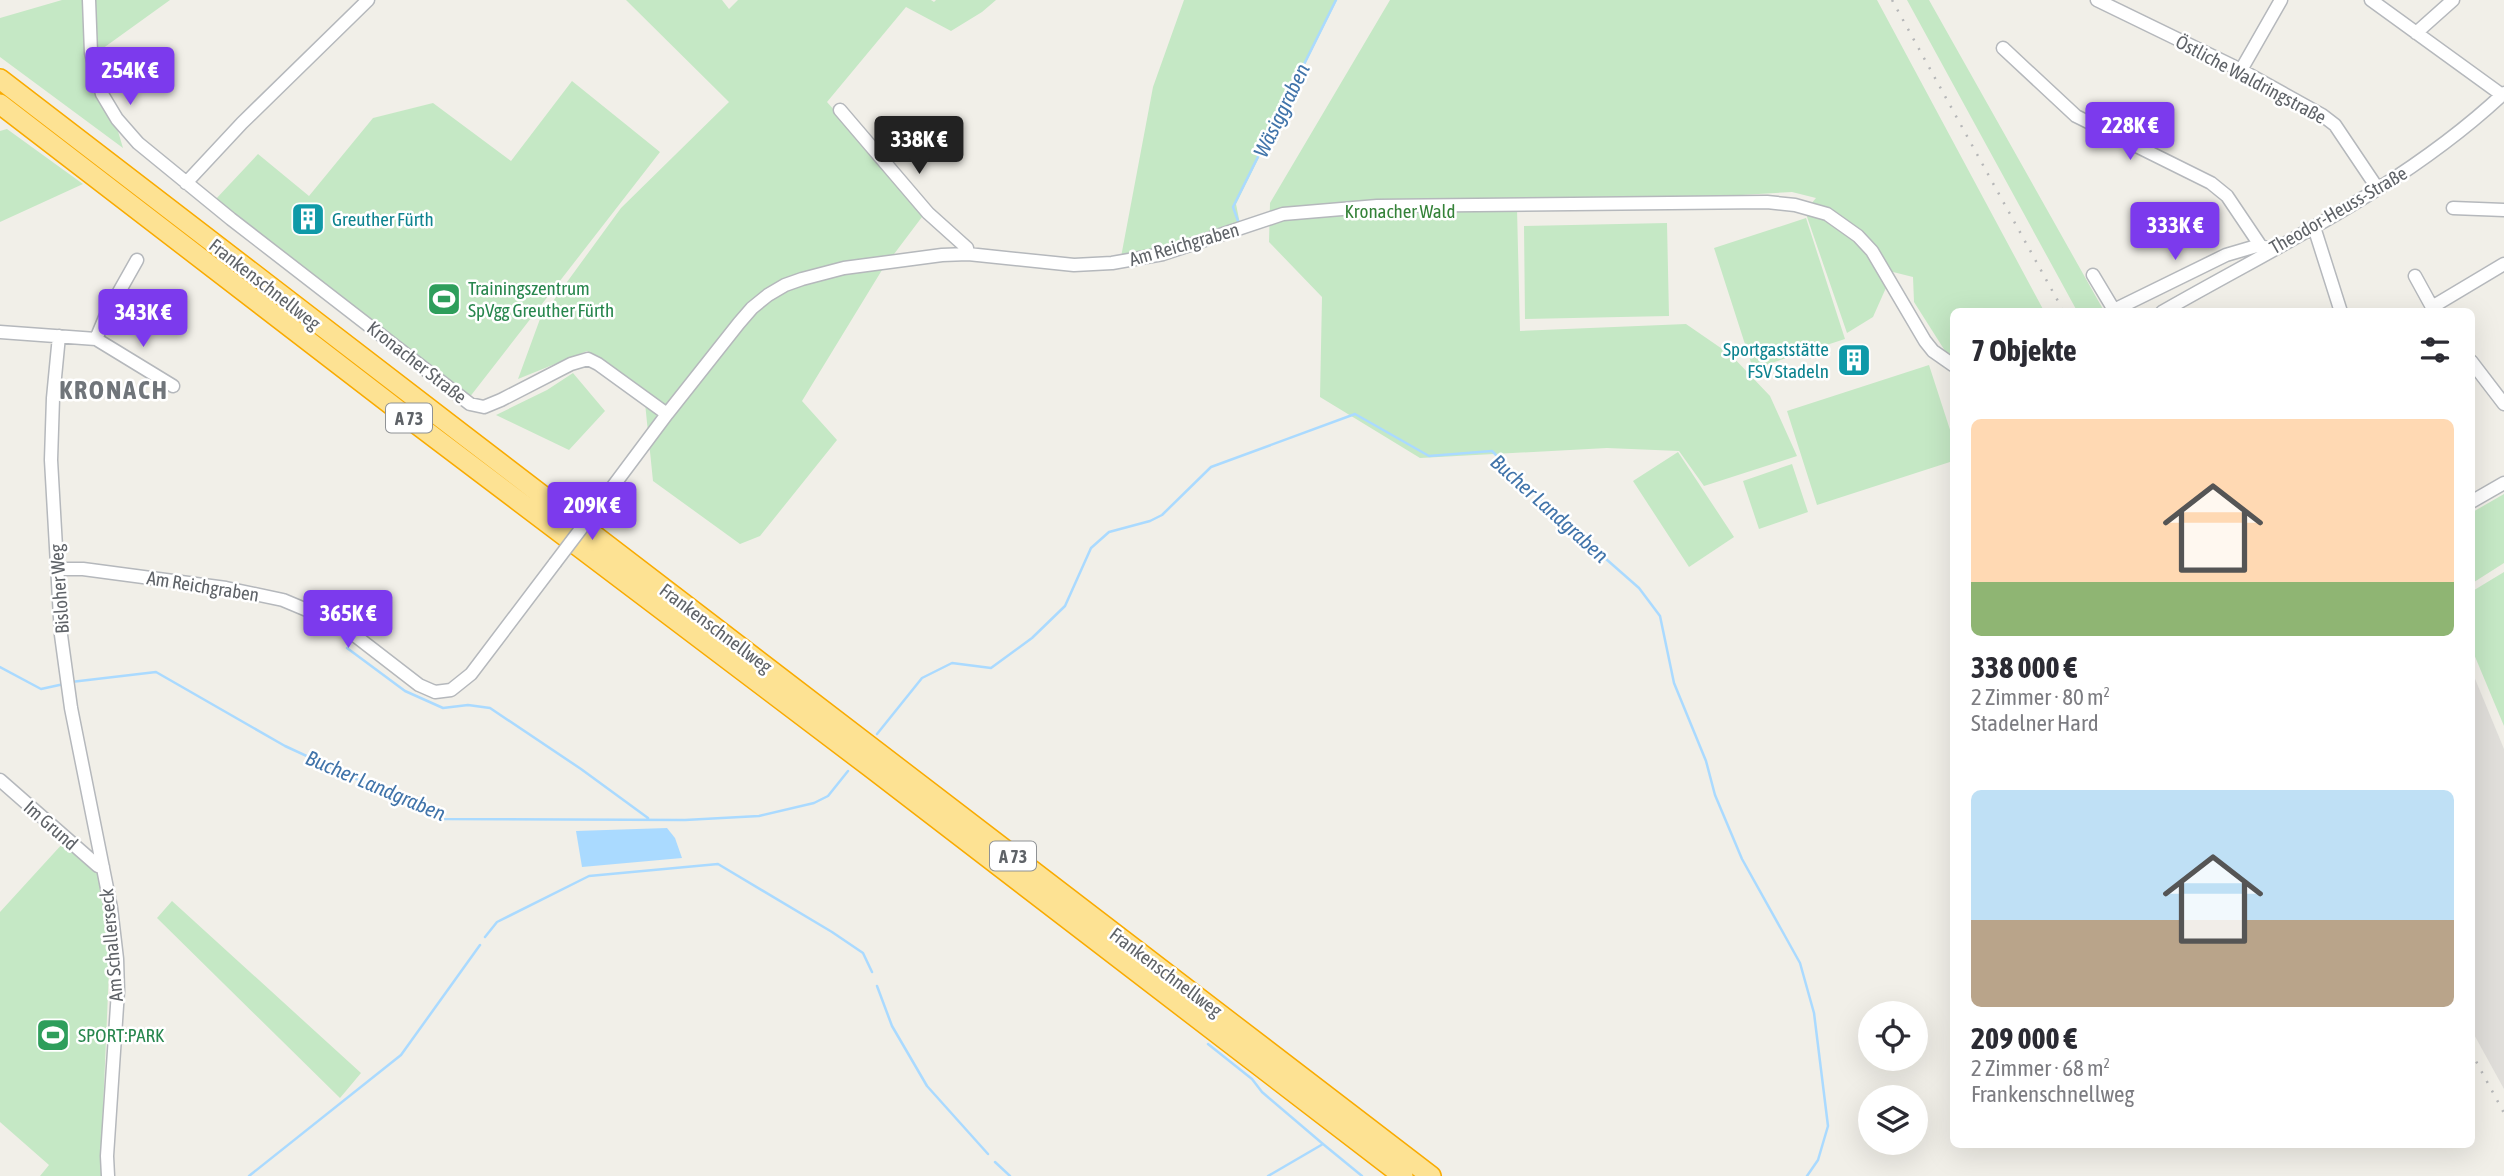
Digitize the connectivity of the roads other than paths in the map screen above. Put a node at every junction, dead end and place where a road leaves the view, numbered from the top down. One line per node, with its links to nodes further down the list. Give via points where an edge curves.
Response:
1 (89, 0): 15 (street, Kronacher Straße, via 91,53 102,94 138,144)
2 (368, 0): 15 (street)
3 (2097, 0): 7 (street, Östliche Waldringstraße)
4 (2281, 0): 10 (street)
5 (2371, 0): 8 (street)
6 (2453, 0): 8 (street)
7 (2119, 5): 10 (street, Östliche Waldringstraße)
8 (2416, 33): 12 (street)
9 (2003, 48): 20 (street, via 2076,116 2211,183 2227,196)
10 (2241, 70): 16 (street, Östliche Waldringstraße, via 2335,125)
11 (0, 79): 48 (highway, Frankenschnellweg / A 73)
12 (2503, 94): 16 (street, Theodor-Heuss-Straße, via 2460,132)
13 (0, 104): 47 (highway, Frankenschnellweg / A 73)
14 (840, 110): 21 (street)
15 (186, 183): 39 (street, Kronacher Straße, via 470,404 484,407 587,359)
16 (2378, 189): 19 (street, Theodor-Heuss-Straße)
17 (2452, 208): 18 (street)
18 (2504, 210)
19 (2314, 227): 20 (street, Theodor-Heuss-Straße); 29 (street)
20 (2265, 247): 27 (street, Theodor-Heuss-Straße, via 2226,255); 28 (street, Theodor-Heuss-Straße)
21 (968, 254): 35 (street, Am Reichgraben, via 1074,265 1112,263 1163,254 1283,214 1377,206 1795,205 1827,214 1858,236 1872,251 1924,341); 39 (street, Am Reichgraben, via 844,268 785,285 752,307)
22 (136, 260): 34 (street)
23 (2504, 264): 31 (street)
24 (2093, 275): 26 (street, Theodor-Heuss-Straße)
25 (2415, 276): 30 (street)
26 (2113, 308)
27 (2118, 308)
28 (2168, 308)
29 (2340, 308)
30 (2433, 308)
31 (2436, 308)
32 (0, 332): 33 (street)
33 (59, 336): 34 (street); 42 (street, Bisloher Weg, via 51,460)
34 (96, 339): 37 (street)
35 (1950, 363)
36 (2475, 366): 38 (street)
37 (173, 386)
38 (2504, 404)
39 (667, 414): 42 (street, Am Reichgraben, bridge, via 471,674 451,690 435,692 419,685 354,634 284,600 226,588)
40 (2504, 483): 41 (street)
41 (2475, 500)
42 (57, 569): 44 (street, Bisloher Weg, via 67,683)
43 (0, 780): 45 (street, Im Grund)
44 (98, 840): 45 (street, Am Schallerseck)
45 (103, 867): 46 (street, Am Schallerseck, via 118,991)
46 (108, 1176)
47 (1403, 1176)
48 (1431, 1176)

